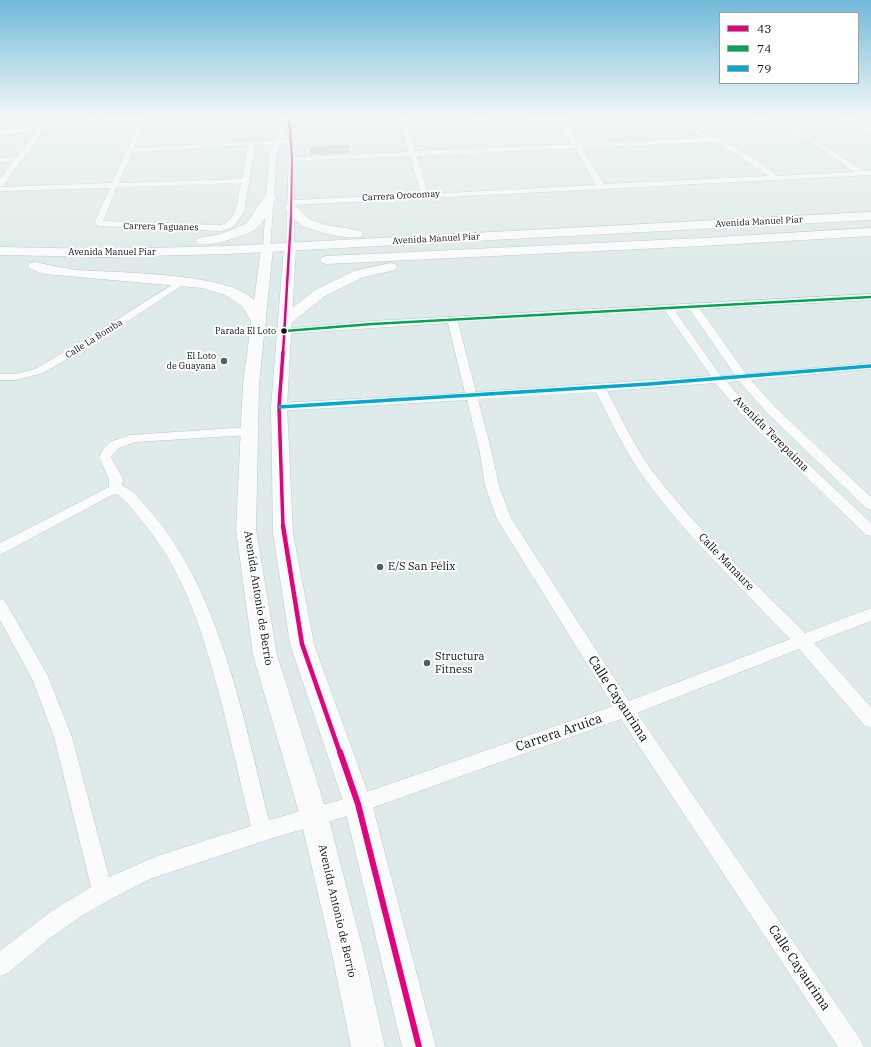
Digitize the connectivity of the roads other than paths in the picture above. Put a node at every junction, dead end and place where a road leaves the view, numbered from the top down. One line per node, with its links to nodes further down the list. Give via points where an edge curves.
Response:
1 (15, 164): 14 (street)
2 (123, 164): 15 (street)
3 (249, 164): 13 (street)
4 (272, 164): 19 (street, Avenida Antonio de Berrío)
5 (292, 164): 20 (street)
6 (415, 164): 18 (street)
7 (588, 164): 16 (street)
8 (756, 164): 12 (street)
9 (846, 164): 11 (street)
10 (871, 173): 11 (street, Carrera Orocomay)
11 (861, 174): 12 (street, Carrera Orocomay)
12 (775, 178): 16 (street, Carrera Orocomay)
13 (246, 180): 15 (street); 15 (street, Carrera Taguanes, via 240,212 230,225 222,228 100,224)
14 (0, 184)
15 (114, 186): 17 (street)
16 (601, 186): 18 (street, Carrera Orocomay)
17 (0, 189)
18 (425, 195): 20 (street, Carrera Orocomay)
19 (270, 197): 25 (highway, via 252,226 224,237); 28 (street, Avenida Antonio de Berrío)
20 (291, 206): 23 (highway, via 305,222 332,231 372,237); 27 (street)
21 (871, 216): 23 (highway, Avenida Manuel Piar)
22 (871, 232): 26 (highway, Avenida Manuel Piar)
23 (455, 238): 27 (highway, Avenida Manuel Piar)
24 (0, 251): 25 (highway, Avenida Manuel Piar)
25 (105, 253): 28 (highway, Avenida Manuel Piar)
26 (440, 255): 27 (highway, Avenida Manuel Piar); 36 (highway, via 359,274 320,293)
27 (299, 257): 28 (highway, Avenida Manuel Piar); 36 (street)
28 (261, 258): 35 (street, Avenida Antonio de Berrío)
29 (160, 266): 30 (highway, Avenida Manuel Piar, via 28,266 77,274)
30 (181, 282): 35 (highway, via 203,284 230,292 248,303); 38 (street, Calle La Bomba, via 46,368 25,376)
31 (871, 296): 32 (street)
32 (693, 307): 33 (street); 39 (street, Avenida Terepaima)
33 (668, 308): 34 (street); 40 (street, Avenida Terepaima)
34 (452, 320): 36 (street); 42 (street, Calle Cayaurima)
35 (259, 321): 44 (street, Avenida Antonio de Berrío, via 251,384)
36 (285, 326): 43 (street)
37 (871, 366): 39 (street)
38 (0, 377)
39 (743, 378): 40 (street); 46 (street, Avenida Terepaima, via 771,410)
40 (718, 379): 41 (street); 47 (street, Avenida Terepaima, via 747,413)
41 (600, 388): 42 (street); 51 (street, Calle Manaure, via 631,448 679,513)
42 (471, 397): 43 (street); 52 (street, Calle Cayaurima, via 492,486 504,519)
43 (279, 407): 54 (street, via 283,533 302,644)
44 (250, 431): 45 (street, via 124,440 109,449 105,457 116,479); 55 (street, Avenida Antonio de Berrío, via 246,530 266,655)
45 (115, 489): 48 (street); 56 (street, via 123,490 156,525 173,551 200,604 219,660)
46 (871, 505)
47 (871, 531)
48 (0, 550)
49 (0, 605): 57 (street, via 41,679 63,737)
50 (871, 614): 51 (street, Carrera Aruica)
51 (802, 641): 52 (street, Carrera Aruica); 53 (street, Calle Manaure)
52 (625, 710): 54 (street, Carrera Aruica); 61 (street, Calle Cayaurima)
53 (871, 720)
54 (358, 804): 55 (street, Carrera Aruica); 60 (street)
55 (314, 816): 56 (street, Carrera Aruica); 59 (street, Avenida Antonio de Berrío)
56 (262, 832): 57 (street, Carrera Aruica, via 156,866)
57 (103, 892): 58 (street, Carrera Aruica, via 50,924)
58 (0, 964)
59 (368, 1047)
60 (419, 1047)
61 (852, 1047)

